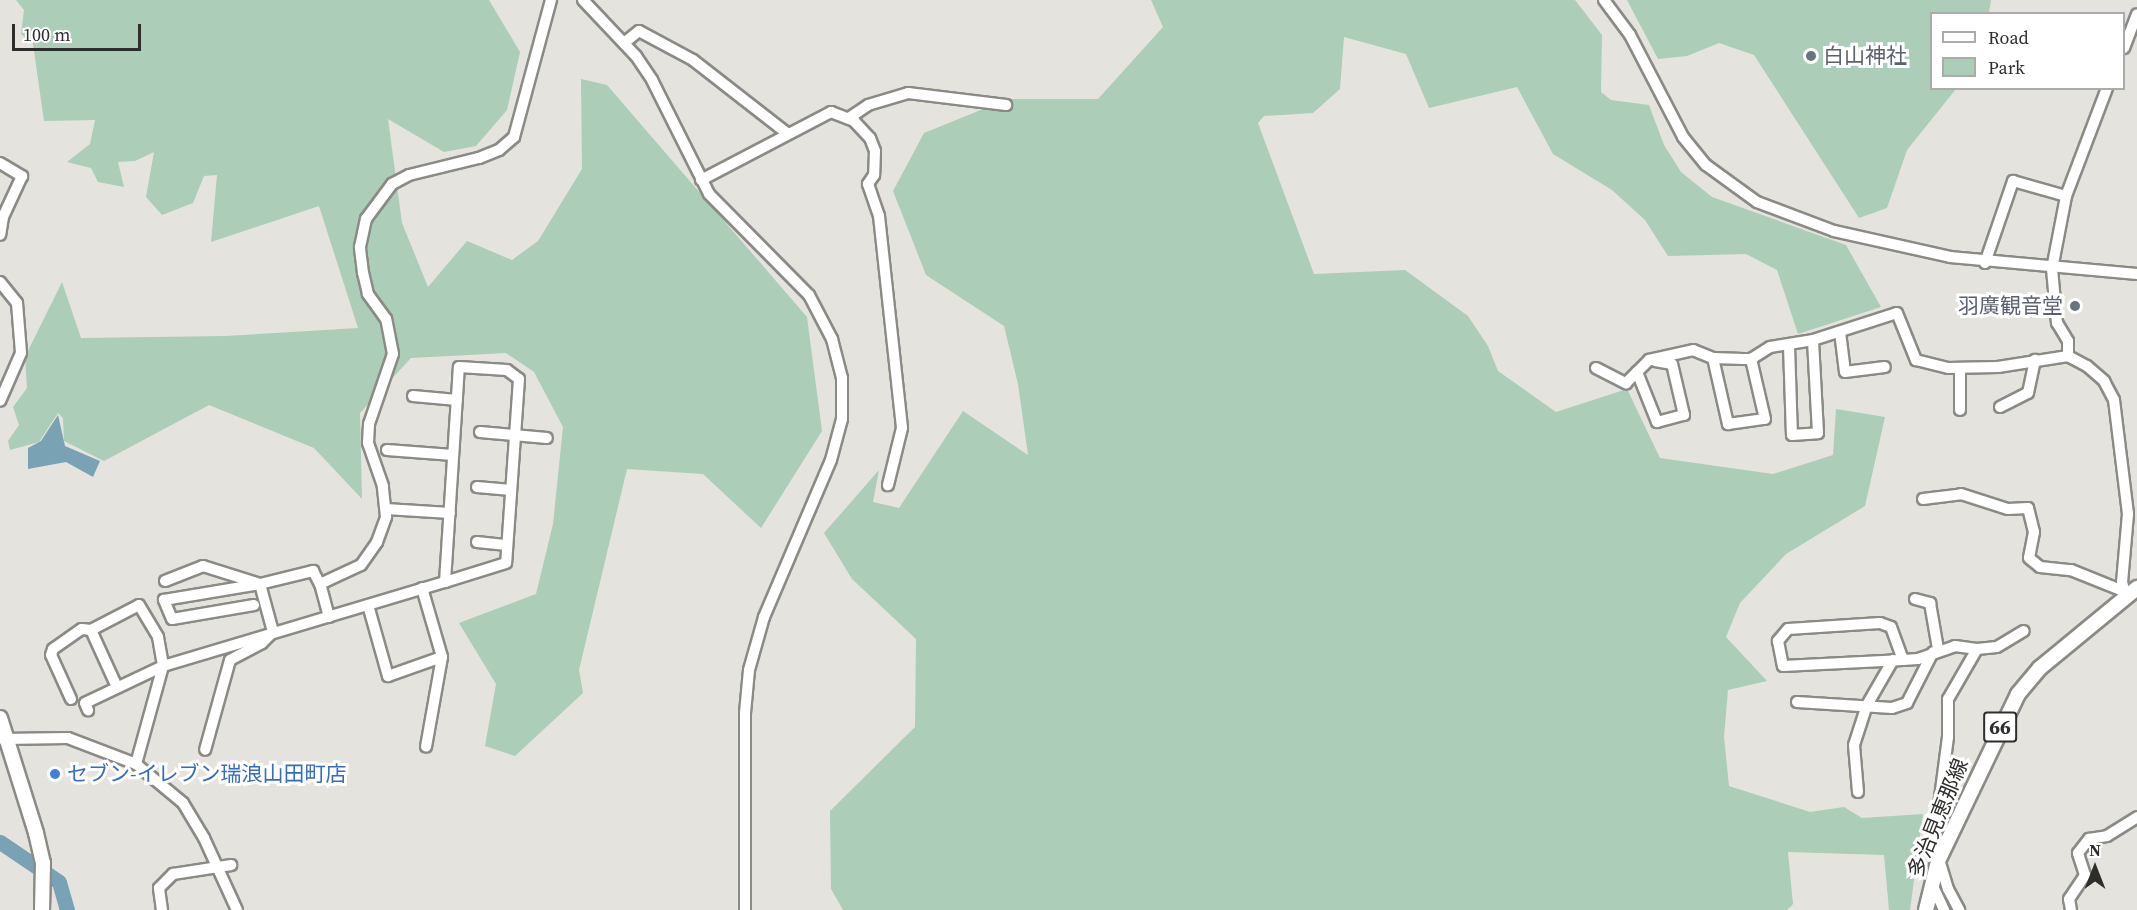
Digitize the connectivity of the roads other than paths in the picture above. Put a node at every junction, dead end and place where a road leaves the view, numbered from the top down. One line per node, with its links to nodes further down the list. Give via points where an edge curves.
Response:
1 (551, 0): 45 (street, via 514,137 499,150 479,158 408,175 392,184 366,219 360,247 363,273 368,294 386,318 393,354 369,424 368,443 383,486)
2 (583, 0): 5 (street)
3 (1605, 0): 15 (street, via 1630,34 1683,137 1727,183 1757,202 1813,224 1915,251)
4 (2137, 14): 6 (street)
5 (624, 43): 10 (street, via 639,30 693,60); 12 (street, via 661,96)
6 (2125, 45)
7 (2107, 90): 13 (street)
8 (1006, 105): 9 (street, via 908,93 868,105)
9 (849, 118): 10 (street, via 831,112); 41 (street, via 874,145 874,175 868,184 879,216 898,370 902,428)
10 (788, 134): 12 (street)
11 (0, 163): 14 (street, via 22,176 3,217)
12 (701, 180): 86 (street, via 737,225 809,296 832,339 843,384 842,419 831,460 764,617 749,670 745,713)
13 (2067, 196): 15 (street, via 2013,181); 16 (street)
14 (0, 235)
15 (1985, 263): 16 (street)
16 (2052, 269): 17 (street); 22 (street, via 2057,323 2068,340)
17 (2137, 274)
18 (0, 282): 33 (street, via 17,303 21,353)
19 (1840, 332): 20 (street); 27 (street, via 1845,372); 29 (street, via 1896,313 1916,360)
20 (1813, 340): 21 (street); 21 (street, via 1818,433 1792,435)
21 (1789, 346): 24 (street, via 1770,347)
22 (2068, 356): 26 (street); 54 (street, via 2104,381 2114,400 2128,514)
23 (1713, 358): 24 (street); 24 (street, via 1728,424 1765,419); 25 (street, via 1693,350)
24 (1751, 359)
25 (1649, 360): 30 (street); 30 (street, via 1672,364 1684,415 1657,422)
26 (2035, 360): 29 (street); 34 (street, via 2028,393)
27 (1885, 367)
28 (1596, 368): 30 (street, via 1626,383)
29 (1960, 368): 35 (street)
30 (1637, 372)
31 (413, 396): 32 (street)
32 (457, 400): 37 (street, via 459,367 507,370 519,379); 40 (street)
33 (0, 401)
34 (2000, 407)
35 (1960, 410)
36 (480, 432): 37 (street)
37 (515, 435): 38 (street); 43 (street)
38 (547, 438)
39 (387, 450): 40 (street)
40 (453, 455): 46 (street)
41 (888, 485)
42 (477, 488): 43 (street)
43 (511, 490): 48 (street)
44 (1923, 499): 54 (street, via 1961,494 2008,509 2028,508 2034,532 2028,549 2034,563 2071,570)
45 (386, 509): 46 (street); 52 (street, via 377,542 361,566)
46 (450, 513): 50 (street)
47 (477, 542): 48 (street)
48 (507, 545): 50 (street, via 506,563)
49 (165, 581): 51 (street, via 203,566)
50 (445, 582): 53 (street)
51 (260, 584): 52 (street, via 313,571); 56 (street, via 164,600 172,619); 61 (street)
52 (320, 584): 58 (street)
53 (422, 588): 57 (street); 64 (street)
54 (2132, 593): 79 (main road, 多治見恵那線 / 66, via 2040,668 2018,694)
55 (1915, 599): 63 (street, via 1930,603)
56 (254, 605)
57 (368, 605): 58 (street); 64 (street, via 388,676)
58 (329, 617): 61 (street)
59 (91, 630): 66 (street, via 140,605 158,638); 67 (street); 68 (street, via 82,629 53,649 51,655)
60 (2024, 631): 62 (street, via 1997,647)
61 (273, 632): 66 (street); 75 (street, via 262,643 230,660)
62 (1977, 649): 63 (street, via 1954,646); 79 (street, via 1948,699 1948,737 1934,843)
63 (1936, 651): 65 (street); 70 (street, via 1907,703 1892,708)
64 (442, 657): 74 (street)
65 (1898, 660): 65 (street, via 1891,627 1880,623 1788,629 1778,641 1783,666); 70 (street)
66 (163, 666): 67 (street); 76 (street)
67 (117, 687): 71 (street, via 85,703)
68 (71, 699)
69 (1797, 702): 70 (street)
70 (1867, 705): 77 (street, via 1854,745)
71 (88, 710)
72 (0, 718): 73 (main road)
73 (3, 738): 76 (street, via 68,738); 83 (main road, via 43,870)
74 (426, 747)
75 (205, 750)
76 (136, 765): 81 (street, via 183,803)
77 (1858, 792)
78 (2137, 817): 90 (street, via 2107,836 2089,839 2078,853 2085,874 2069,898)
79 (1938, 861): 82 (main road, 多治見恵那線 / 66); 89 (street)
80 (231, 865): 81 (street)
81 (218, 867): 84 (street, via 172,874 159,888); 85 (street)
82 (1932, 884): 87 (main road, 多治見恵那線 / 66); 88 (street)
83 (42, 910)
84 (162, 910)
85 (237, 910)
86 (745, 910)
87 (1926, 910)
88 (1944, 910)
89 (1959, 910)
90 (2071, 910)

